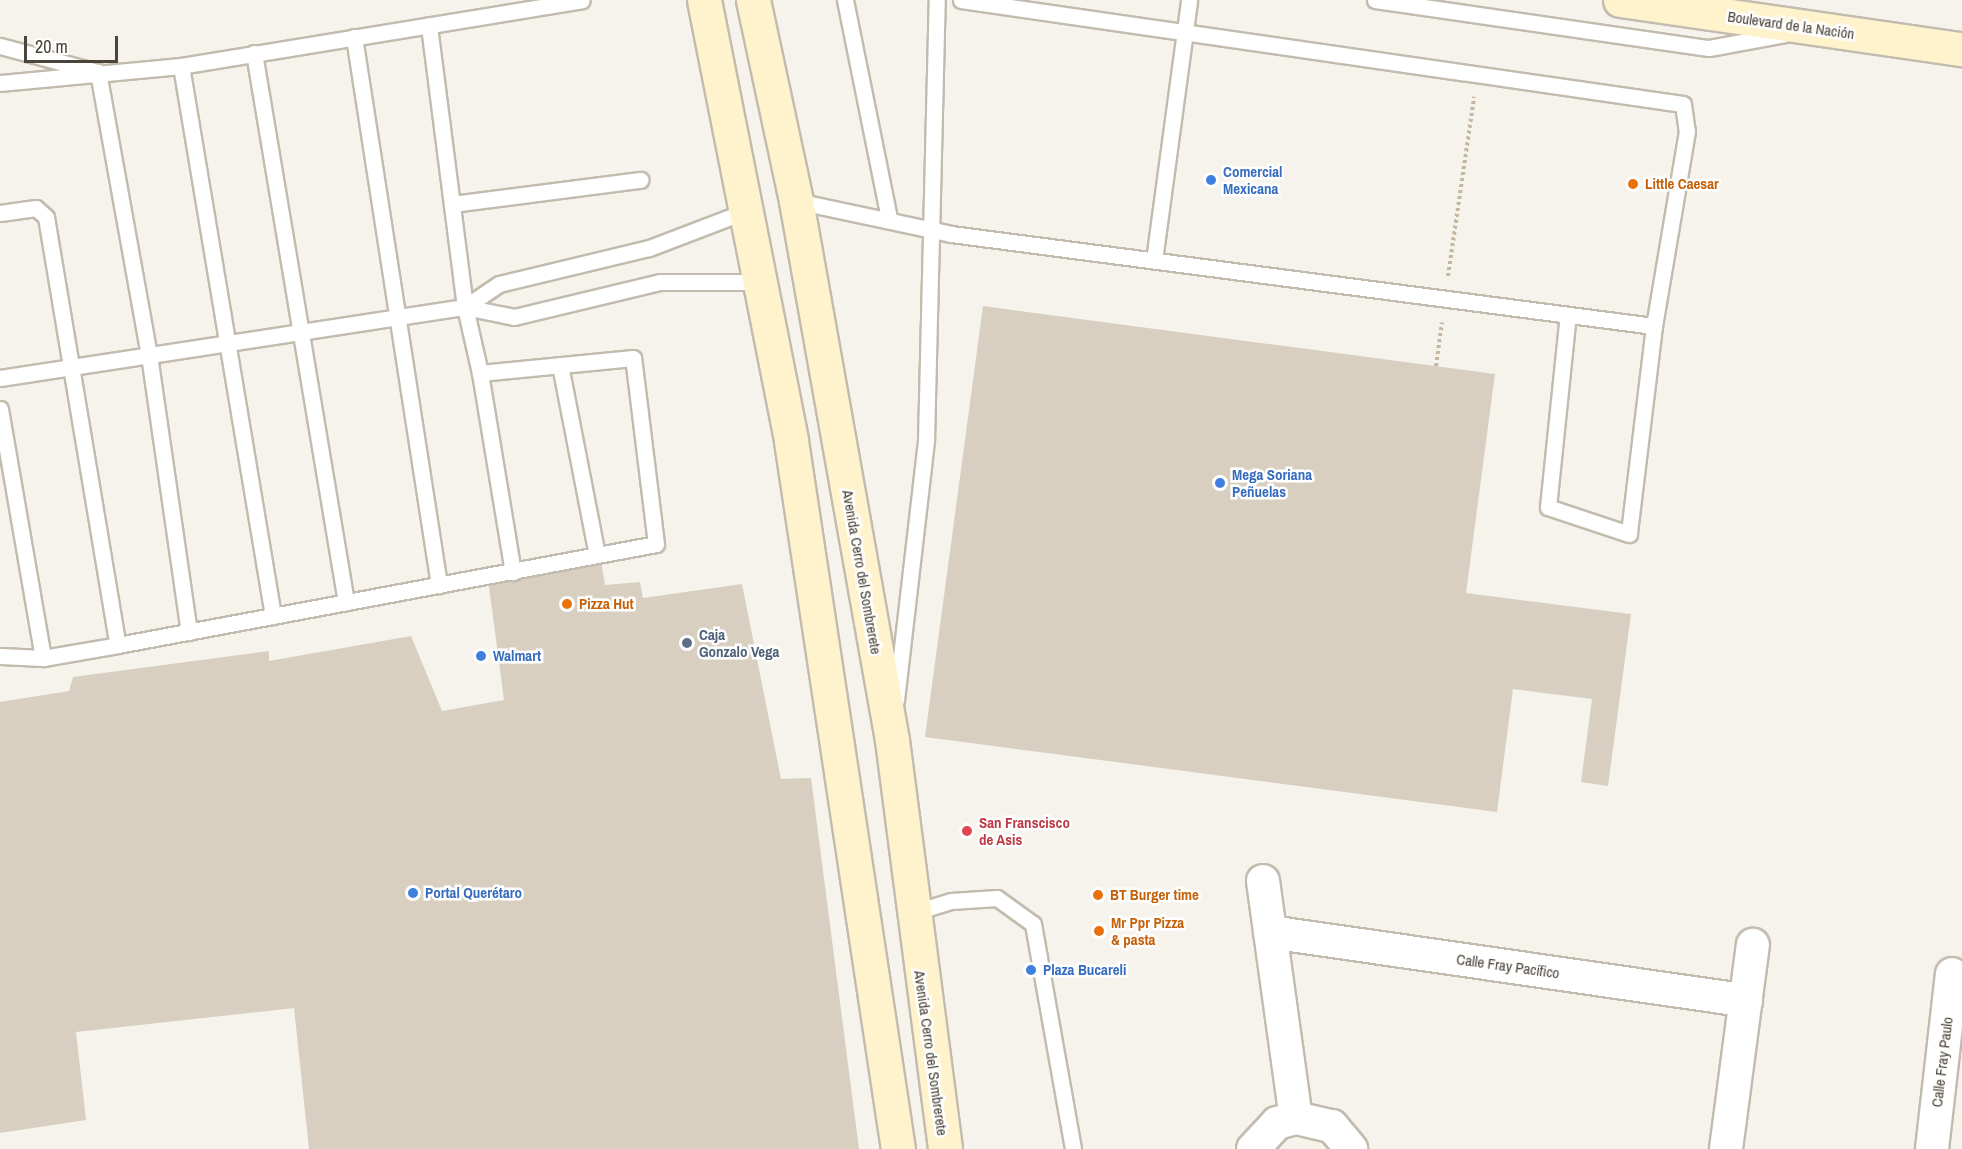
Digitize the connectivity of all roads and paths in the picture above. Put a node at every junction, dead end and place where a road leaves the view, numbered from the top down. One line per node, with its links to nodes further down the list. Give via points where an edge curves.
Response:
1 (582, 0): 10 (lane)
2 (704, 0): 24 (main road)
3 (753, 0): 22 (main road, Avenida Cerro del Sombrerete)
4 (845, 0): 26 (lane)
5 (937, 0): 27 (lane)
6 (961, 0): 12 (lane)
7 (1189, 0): 12 (lane)
8 (1375, 0): 11 (lane, via 1709,48)
9 (1620, 0): 11 (main road, Boulevard de la Nación)
10 (429, 25): 13 (lane); 23 (lane)
11 (1816, 29): 15 (main road, Boulevard de la Nación)
12 (1184, 32): 19 (lane); 28 (lane)
13 (354, 37): 16 (lane); 33 (lane)
14 (0, 46): 18 (lane)
15 (1962, 49)
16 (254, 53): 17 (lane); 35 (lane)
17 (181, 66): 18 (lane); 36 (lane)
18 (98, 72): 20 (lane); 37 (lane)
19 (1478, 74): 30 (path); 34 (lane, via 1683,104 1687,131)
20 (0, 83)
21 (639, 180): 23 (lane)
22 (796, 201): 26 (lane); 53 (main road, Avenida Cerro del Sombrerete)
23 (452, 204): 31 (lane)
24 (746, 211): 29 (main road); 31 (lane, via 649,248 499,284)
25 (0, 213): 40 (lane, via 36,208 46,217)
26 (889, 219): 27 (lane)
27 (931, 230): 28 (lane); 53 (lane, via 926,440)
28 (1154, 260): 30 (lane)
29 (759, 282): 31 (lane, via 660,282 514,317); 63 (main road, via 791,441)
30 (1445, 298): 32 (lane); 39 (path)
31 (465, 307): 33 (lane); 41 (lane)
32 (1568, 315): 34 (lane); 34 (lane, via 1548,507 1629,534)
33 (397, 318): 35 (lane); 46 (lane)
34 (1654, 326)
35 (302, 332): 36 (lane); 47 (lane)
36 (227, 344): 37 (lane); 48 (lane)
37 (149, 356): 40 (lane); 49 (lane)
38 (560, 365): 41 (lane); 44 (lane); 44 (lane, via 633,358 656,544)
39 (1436, 366)
40 (72, 367): 42 (lane); 50 (lane)
41 (480, 373): 45 (lane)
42 (0, 378)
43 (0, 409): 52 (lane)
44 (596, 551): 45 (lane)
45 (513, 572): 46 (lane)
46 (439, 585): 47 (lane)
47 (346, 602): 48 (lane)
48 (273, 616): 49 (lane)
49 (189, 632): 50 (lane)
50 (118, 645): 52 (lane)
51 (0, 656): 52 (lane)
52 (43, 658)
53 (892, 740): 55 (main road, Avenida Cerro del Sombrerete)
54 (1263, 880): 56 (street)
55 (912, 913): 64 (main road, Avenida Cerro del Sombrerete); 65 (lane, via 951,901 997,898 1033,924)
56 (1270, 932): 59 (street, Calle Fray Pacífico); 61 (street)
57 (1753, 945): 59 (street)
58 (1952, 974): 60 (street, Calle Fray Paulo)
59 (1746, 1001): 67 (street)
60 (1954, 1028): 68 (street, Calle Fray Paulo)
61 (1296, 1118): 62 (street, via 1332,1126); 66 (street, via 1277,1124)
62 (1354, 1146)
63 (898, 1149)
64 (945, 1149)
65 (1073, 1149)
66 (1253, 1149)
67 (1726, 1149)
68 (1932, 1149)

